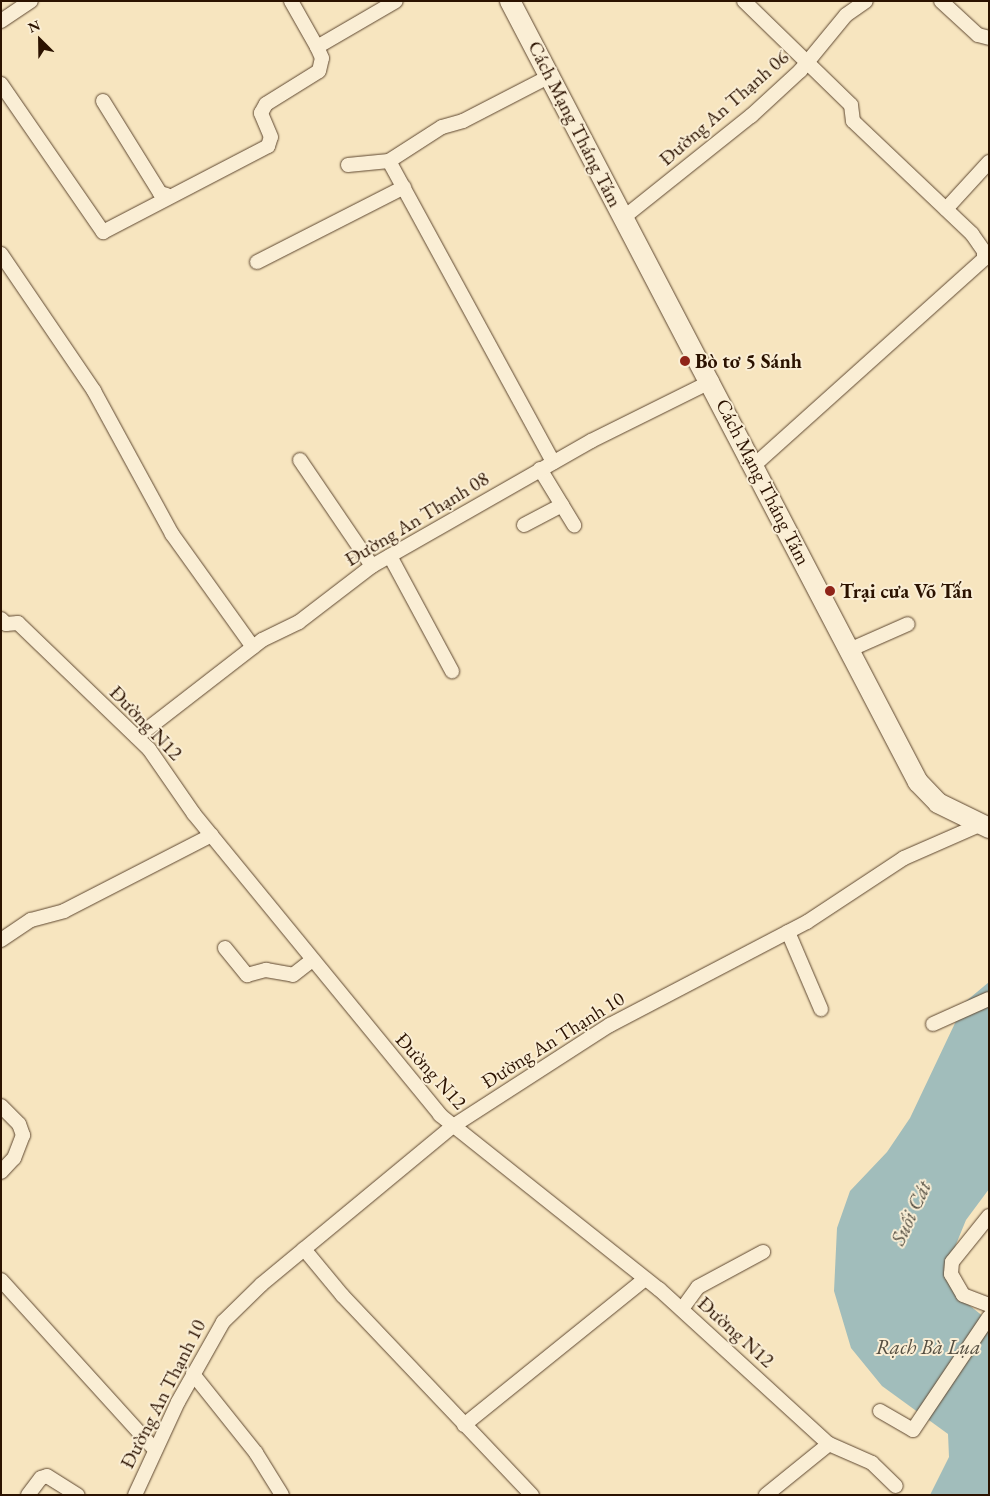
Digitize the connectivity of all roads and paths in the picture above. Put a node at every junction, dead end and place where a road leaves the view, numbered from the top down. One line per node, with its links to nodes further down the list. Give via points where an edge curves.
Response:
1 (31, 1): 8 (street)
2 (291, 1): 10 (street)
3 (396, 1): 10 (street)
4 (510, 1): 12 (main road, Cách Mạng Tháng Tám)
5 (744, 1): 11 (street)
6 (866, 1): 11 (street, Đường An Thạnh 06, via 846,15)
7 (941, 1): 9 (street, via 978,35)
8 (1, 21)
9 (989, 38)
10 (317, 47): 19 (street, via 322,58 319,71 266,104 261,113 271,137 268,146)
11 (808, 62): 20 (street, via 851,105 853,120); 21 (street, Đường An Thạnh 06, via 752,116)
12 (552, 75): 15 (street, via 463,121 442,127); 21 (main road, Cách Mạng Tháng Tám)
13 (1, 84): 19 (street, via 102,232)
14 (103, 101): 19 (street, via 160,193)
15 (389, 161): 17 (street, via 364,166); 18 (street)
16 (989, 162): 20 (street)
17 (348, 165)
18 (404, 187): 23 (street); 26 (street)
19 (167, 195)
20 (946, 209): 27 (street, via 972,234 984,251 984,259)
21 (623, 218): 24 (main road, Cách Mạng Tháng Tám)
22 (1, 254): 36 (street, via 94,390 172,534)
23 (257, 262)
24 (712, 381): 26 (street, Đường An Thạnh 08); 27 (main road, Cách Mạng Tháng Tám)
25 (300, 460): 33 (street)
26 (553, 462): 28 (street, Đường An Thạnh 08)
27 (753, 466): 37 (main road, Cách Mạng Tháng Tám)
28 (540, 469): 29 (street); 32 (street, Đường An Thạnh 08)
29 (562, 505): 30 (street); 31 (street)
30 (574, 524)
31 (524, 525)
32 (390, 556): 33 (street, Đường An Thạnh 08); 38 (street)
33 (372, 566): 36 (street, Đường An Thạnh 08, via 299,622)
34 (1, 619): 39 (street, Đường N12, via 6,624 18,623)
35 (908, 624): 37 (street)
36 (252, 647): 39 (street, Đường An Thạnh 08)
37 (849, 650): 40 (main road, Cách Mạng Tháng Tám, via 918,782 938,803)
38 (452, 671)
39 (137, 737): 41 (street, Đường N12)
40 (984, 826): 42 (street, Đường An Thạnh 10, via 904,858)
41 (212, 835): 43 (street, via 64,911 31,920); 45 (street, Đường N12)
42 (788, 932): 47 (street); 50 (street, Đường An Thạnh 10, via 610,1026)
43 (1, 940)
44 (225, 948): 45 (street, via 248,975 266,970 293,975)
45 (312, 960): 50 (street, Đường N12, via 343,1001)
46 (989, 999): 48 (street)
47 (821, 1009)
48 (933, 1024)
49 (1, 1106): 51 (street, via 19,1124 23,1135 14,1158)
50 (453, 1126): 53 (street, Đường An Thạnh 10); 56 (street, Đường N12, via 548,1204 604,1242)
51 (1, 1172)
52 (989, 1216): 58 (street, via 952,1262 951,1274 963,1295)
53 (304, 1249): 60 (street, Đường An Thạnh 10, via 223,1322); 62 (street)
54 (763, 1252): 57 (street)
55 (1, 1280): 64 (street)
56 (644, 1280): 57 (street, Đường N12); 62 (street)
57 (687, 1301): 63 (street, Đường N12)
58 (989, 1305)
59 (989, 1317): 61 (street, via 913,1430)
60 (193, 1374): 64 (street, Đường An Thạnh 10); 69 (street, via 256,1454)
61 (880, 1411)
62 (464, 1425): 70 (street)
63 (829, 1444): 65 (street, Đường N12, via 872,1463); 71 (street)
64 (155, 1450): 68 (street, Đường An Thạnh 10)
65 (896, 1486)
66 (28, 1495): 67 (street, via 41,1478 48,1476)
67 (77, 1495)
68 (135, 1495)
69 (282, 1495)
70 (532, 1495)
71 (766, 1495)

